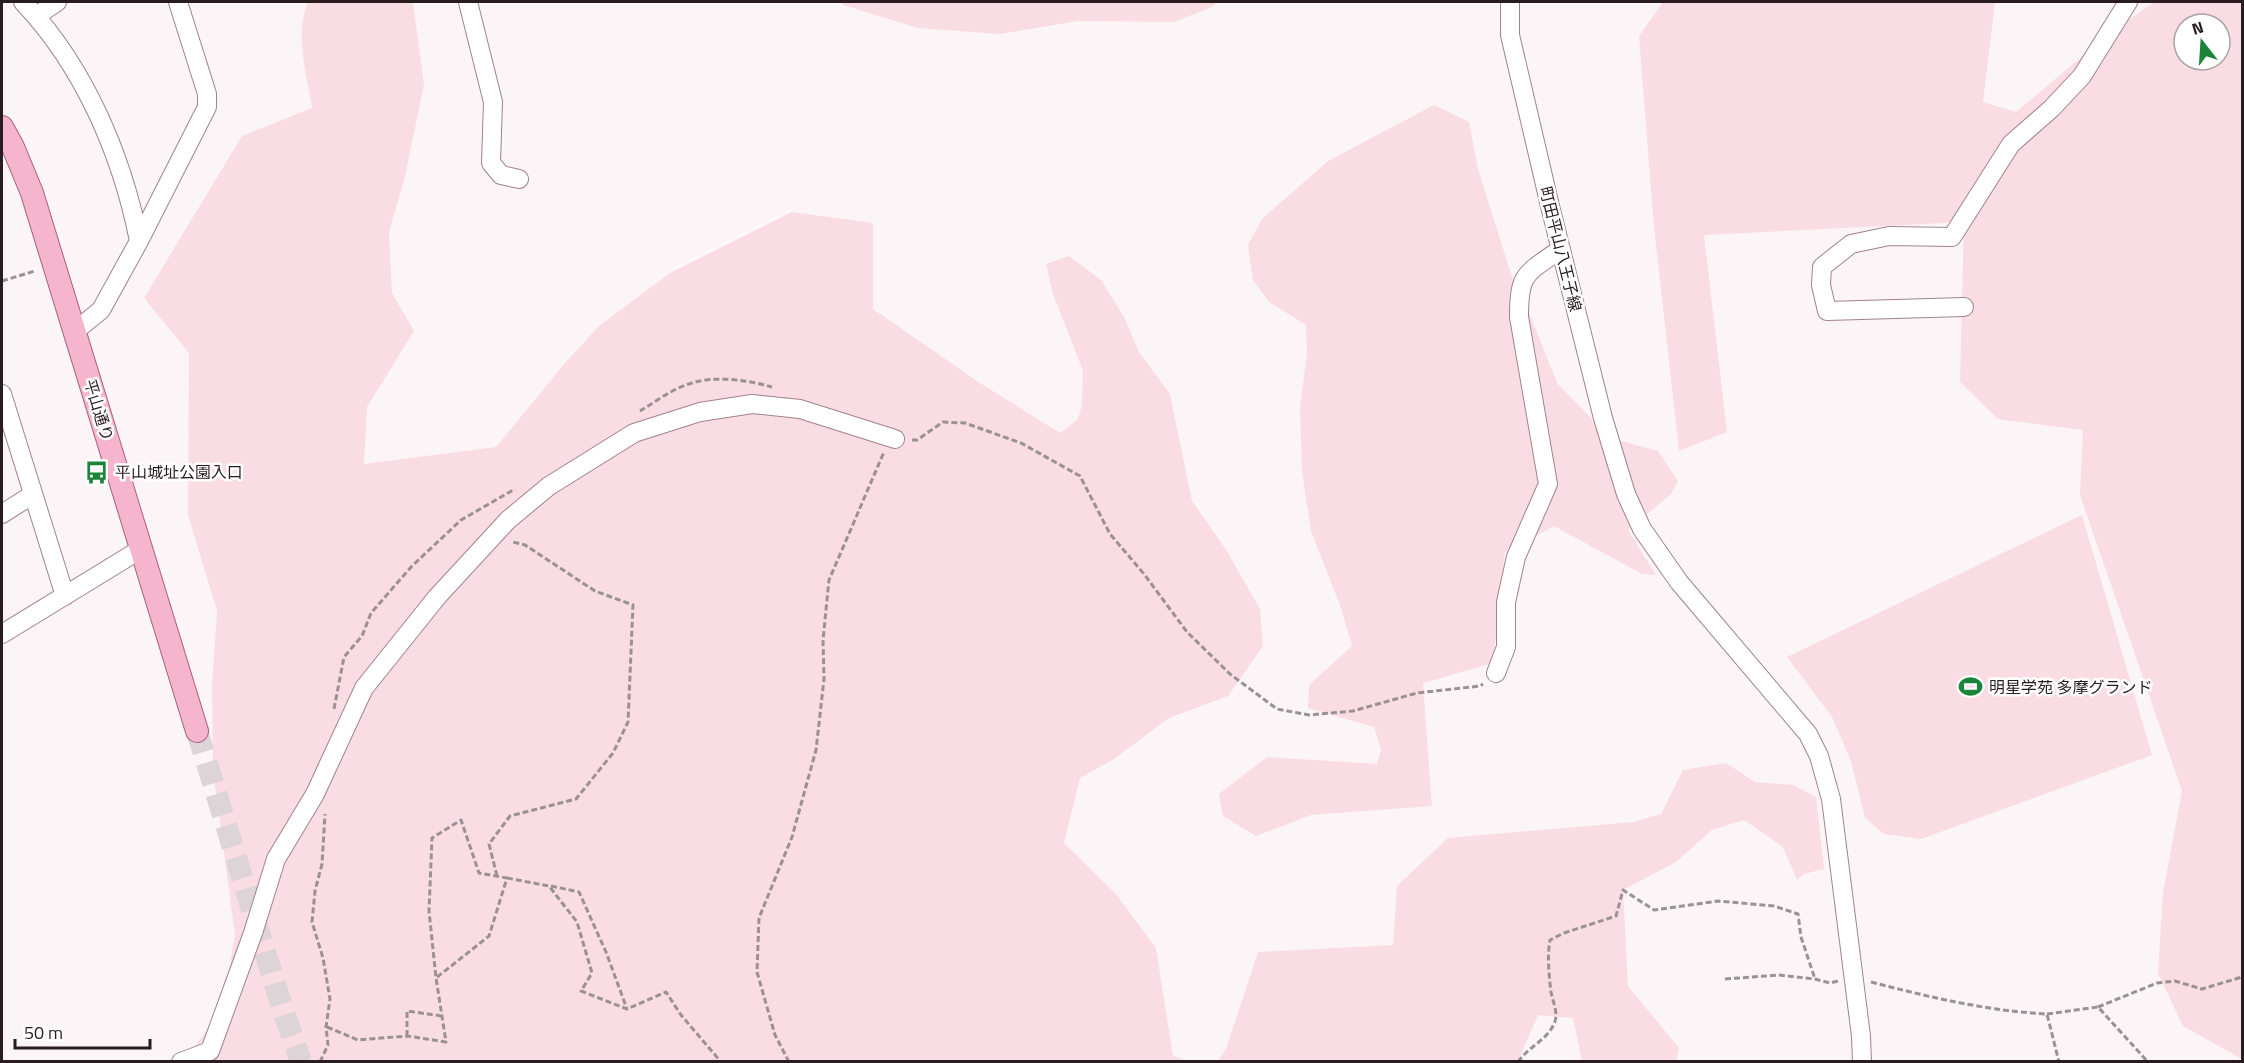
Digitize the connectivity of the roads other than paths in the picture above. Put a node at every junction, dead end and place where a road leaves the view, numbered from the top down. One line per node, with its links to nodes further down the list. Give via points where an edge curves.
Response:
1 (23, 2): 7 (street)
2 (57, 2): 7 (street)
3 (178, 2): 10 (street, via 207,94 207,107)
4 (468, 2): 9 (street, via 493,102 491,163 501,175)
5 (1510, 2): 11 (street, 町田平山八王子線, via 1510,35)
6 (2127, 2): 12 (street, via 2082,76 2011,144 1952,237 1889,236 1851,244 1822,267 1821,285 1827,311)
7 (36, 16): 10 (street, via 99,115 131,201)
8 (2, 127): 13 (main road, 平山通り, via 32,193)
9 (519, 179)
10 (139, 242): 13 (street, via 101,310)
11 (1560, 249): 21 (street, via 1527,274 1520,290 1519,316 1548,484 1516,558 1506,602 1506,647); 24 (street, 町田平山八王子線, via 1603,418 1626,494 1642,529 1679,582 1808,734 1819,756 1831,799)
12 (1964, 308)
13 (74, 332): 18 (main road, 平山通り)
14 (2, 394): 16 (street)
15 (895, 439): 23 (street, via 800,409 753,404 700,412 634,433 549,486 508,520 437,597 364,688 315,794 276,859 210,1051)
16 (32, 495): 17 (street); 19 (street)
17 (2, 514)
18 (141, 549): 19 (street); 22 (main road, 平山通り)
19 (64, 596): 20 (street)
20 (2, 634)
21 (1496, 673)
22 (197, 731)
23 (181, 1062)
24 (1862, 1062)

